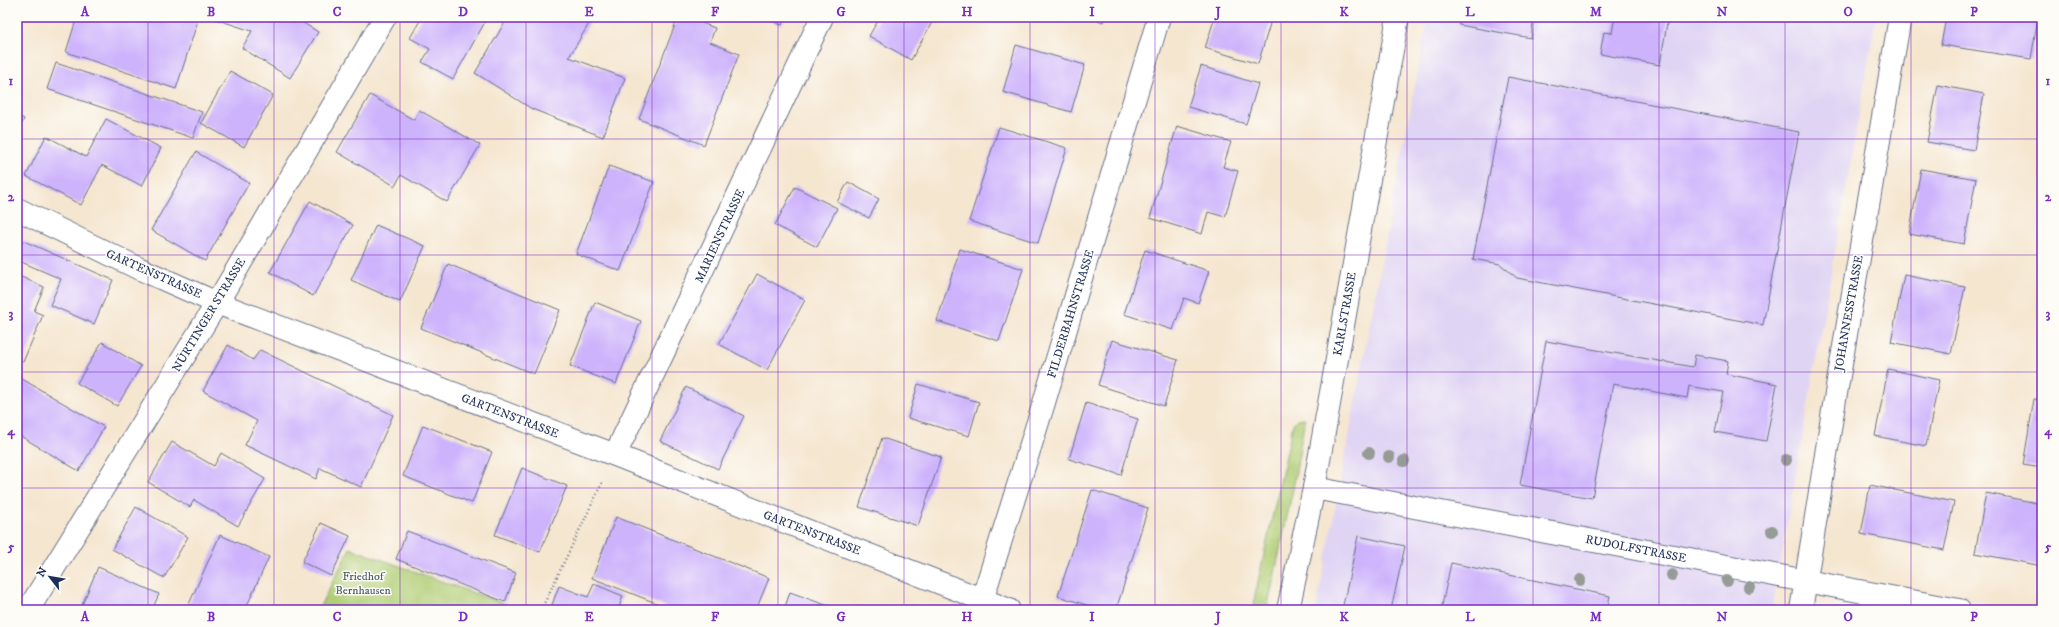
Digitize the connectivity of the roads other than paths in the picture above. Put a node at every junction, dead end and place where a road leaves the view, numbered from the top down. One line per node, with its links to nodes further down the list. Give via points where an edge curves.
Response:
1 (385, 17): 7 (street, NÜRTINGER STRASSE)
2 (822, 17): 8 (street, MARIENSTRASSE)
3 (1159, 17): 11 (street, FILDERBAHNSTRASSE, via 1043,406)
4 (1398, 17): 9 (street, KARLSTRASSE)
5 (1900, 17): 10 (street, JOHANNESSTRASSE)
6 (17, 209): 7 (street, GARTENSTRASSE)
7 (217, 303): 8 (street, GARTENSTRASSE); 12 (street, NÜRTINGER STRASSE)
8 (615, 455): 11 (street, GARTENSTRASSE)
9 (1314, 488): 10 (street, RUDOLFSTRASSE); 14 (street, KARLSTRASSE)
10 (1806, 581): 15 (street, JOHANNESSTRASSE); 16 (street, RUDOLFSTRASSE)
11 (980, 604): 13 (street, GARTENSTRASSE)
12 (28, 610)
13 (1009, 610)
14 (1288, 610)
15 (1801, 610)
16 (1958, 610)

